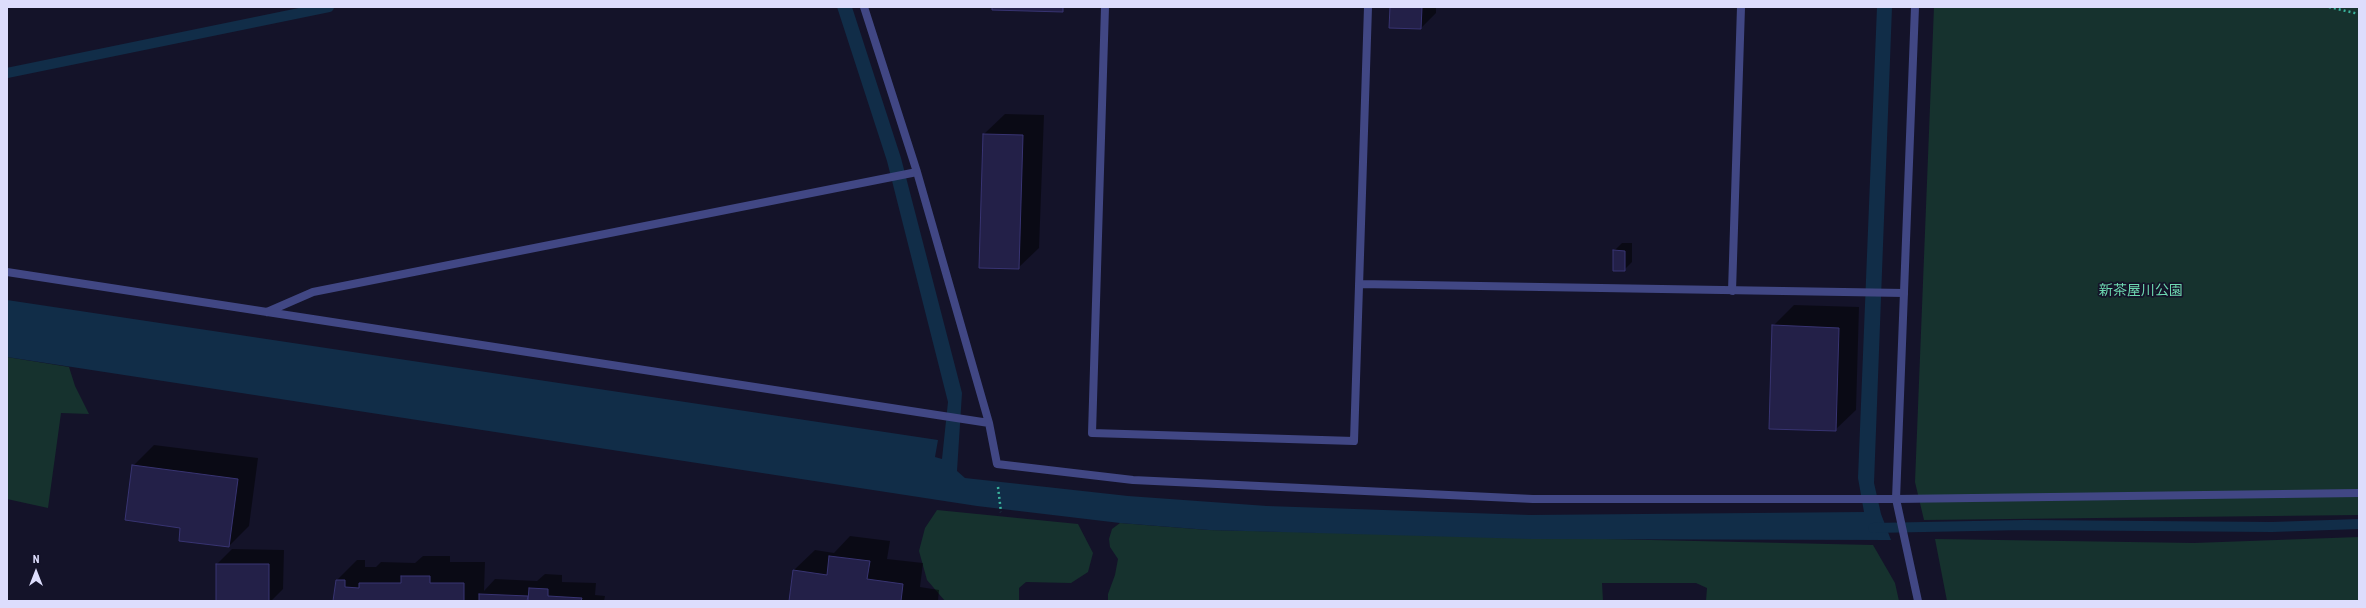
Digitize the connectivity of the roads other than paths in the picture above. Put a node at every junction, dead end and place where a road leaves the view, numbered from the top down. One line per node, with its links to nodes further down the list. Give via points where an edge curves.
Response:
1 (864, 7): 6 (street)
2 (1105, 7): 8 (street, via 1092,433 1354,441)
3 (1368, 7): 8 (street)
4 (1741, 7): 9 (street)
5 (1915, 7): 10 (street)
6 (917, 172): 11 (street, via 313,292); 12 (street)
7 (7, 272): 11 (street)
8 (1359, 284): 9 (street)
9 (1732, 291): 10 (street)
10 (1904, 293): 14 (street)
11 (266, 312): 12 (street)
12 (989, 423): 14 (street, via 997,464 1133,480 1533,499)
13 (2359, 493): 14 (street)
14 (1896, 499): 15 (street)
15 (1918, 601)

